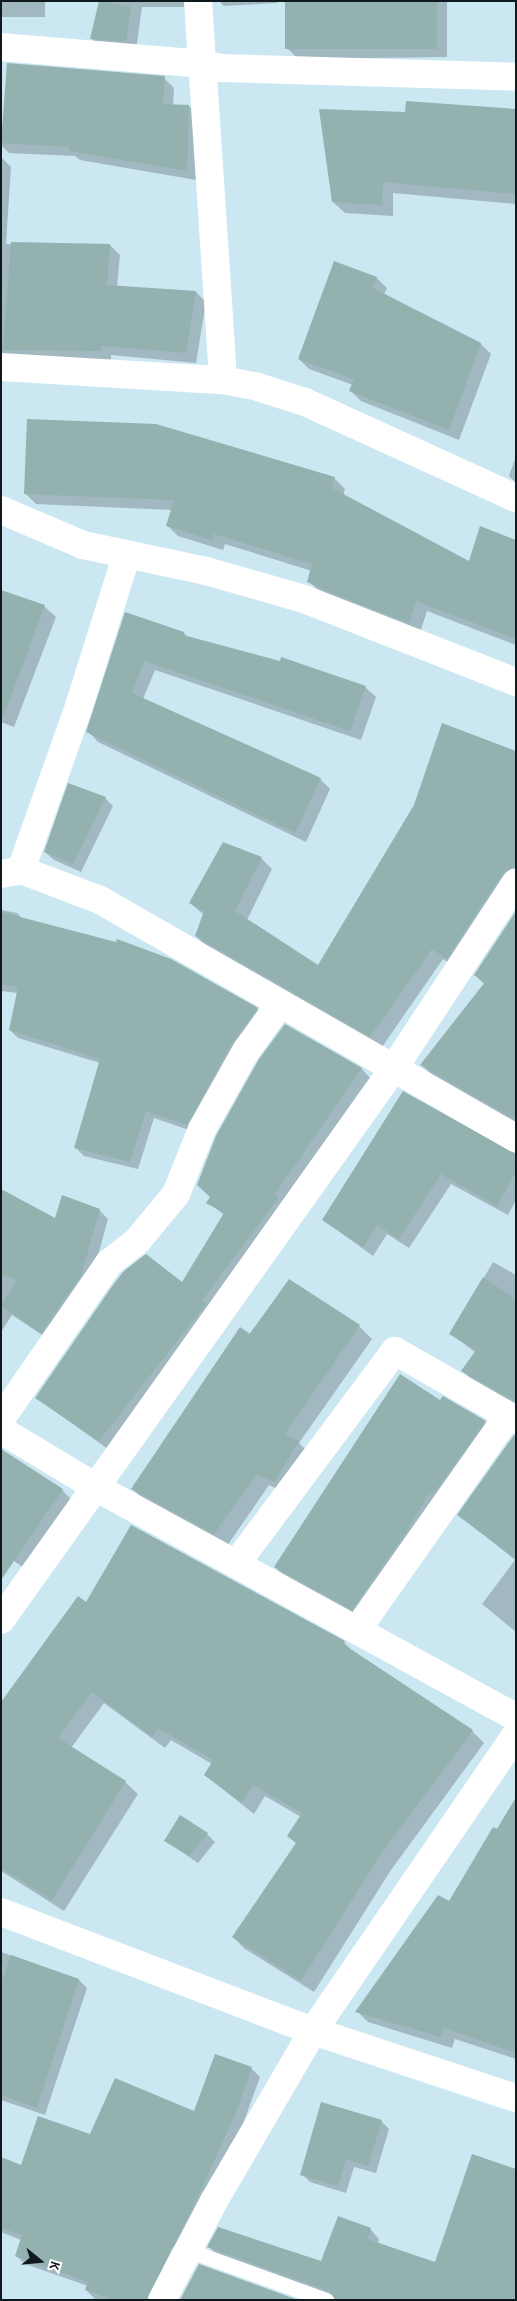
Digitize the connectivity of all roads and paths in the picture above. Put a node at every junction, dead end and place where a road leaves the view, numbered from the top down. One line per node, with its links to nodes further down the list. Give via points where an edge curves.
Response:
1 (198, 1): 3 (street)
2 (1, 47): 3 (street)
3 (204, 64): 4 (street, via 220,68); 6 (street)
4 (516, 77)
5 (1, 367): 6 (street)
6 (223, 380): 7 (street, via 305,402)
7 (516, 498)
8 (1, 510): 9 (street, via 83,545)
9 (126, 557): 10 (street, via 206,571 260,585); 11 (street, via 80,703)
10 (516, 682)
11 (11, 872): 13 (street, via 100,900)
12 (516, 882): 14 (street)
13 (279, 1005): 14 (street); 17 (street, via 246,1051 202,1129 176,1194 138,1240 109,1263)
14 (394, 1068): 15 (street); 19 (street)
15 (516, 1138)
16 (512, 1418): 20 (street, via 395,1351); 22 (street)
17 (1, 1419)
18 (1, 1430): 19 (street)
19 (97, 1488): 20 (street); 21 (street)
20 (236, 1564): 22 (street)
21 (1, 1620)
22 (357, 1630): 23 (street)
23 (516, 1717)
24 (516, 1734): 26 (street)
25 (1, 1912): 26 (street)
26 (312, 2031): 27 (street); 28 (street)
27 (516, 2098)
28 (188, 2250): 29 (street); 30 (lane)
29 (162, 2300)
30 (326, 2300)

